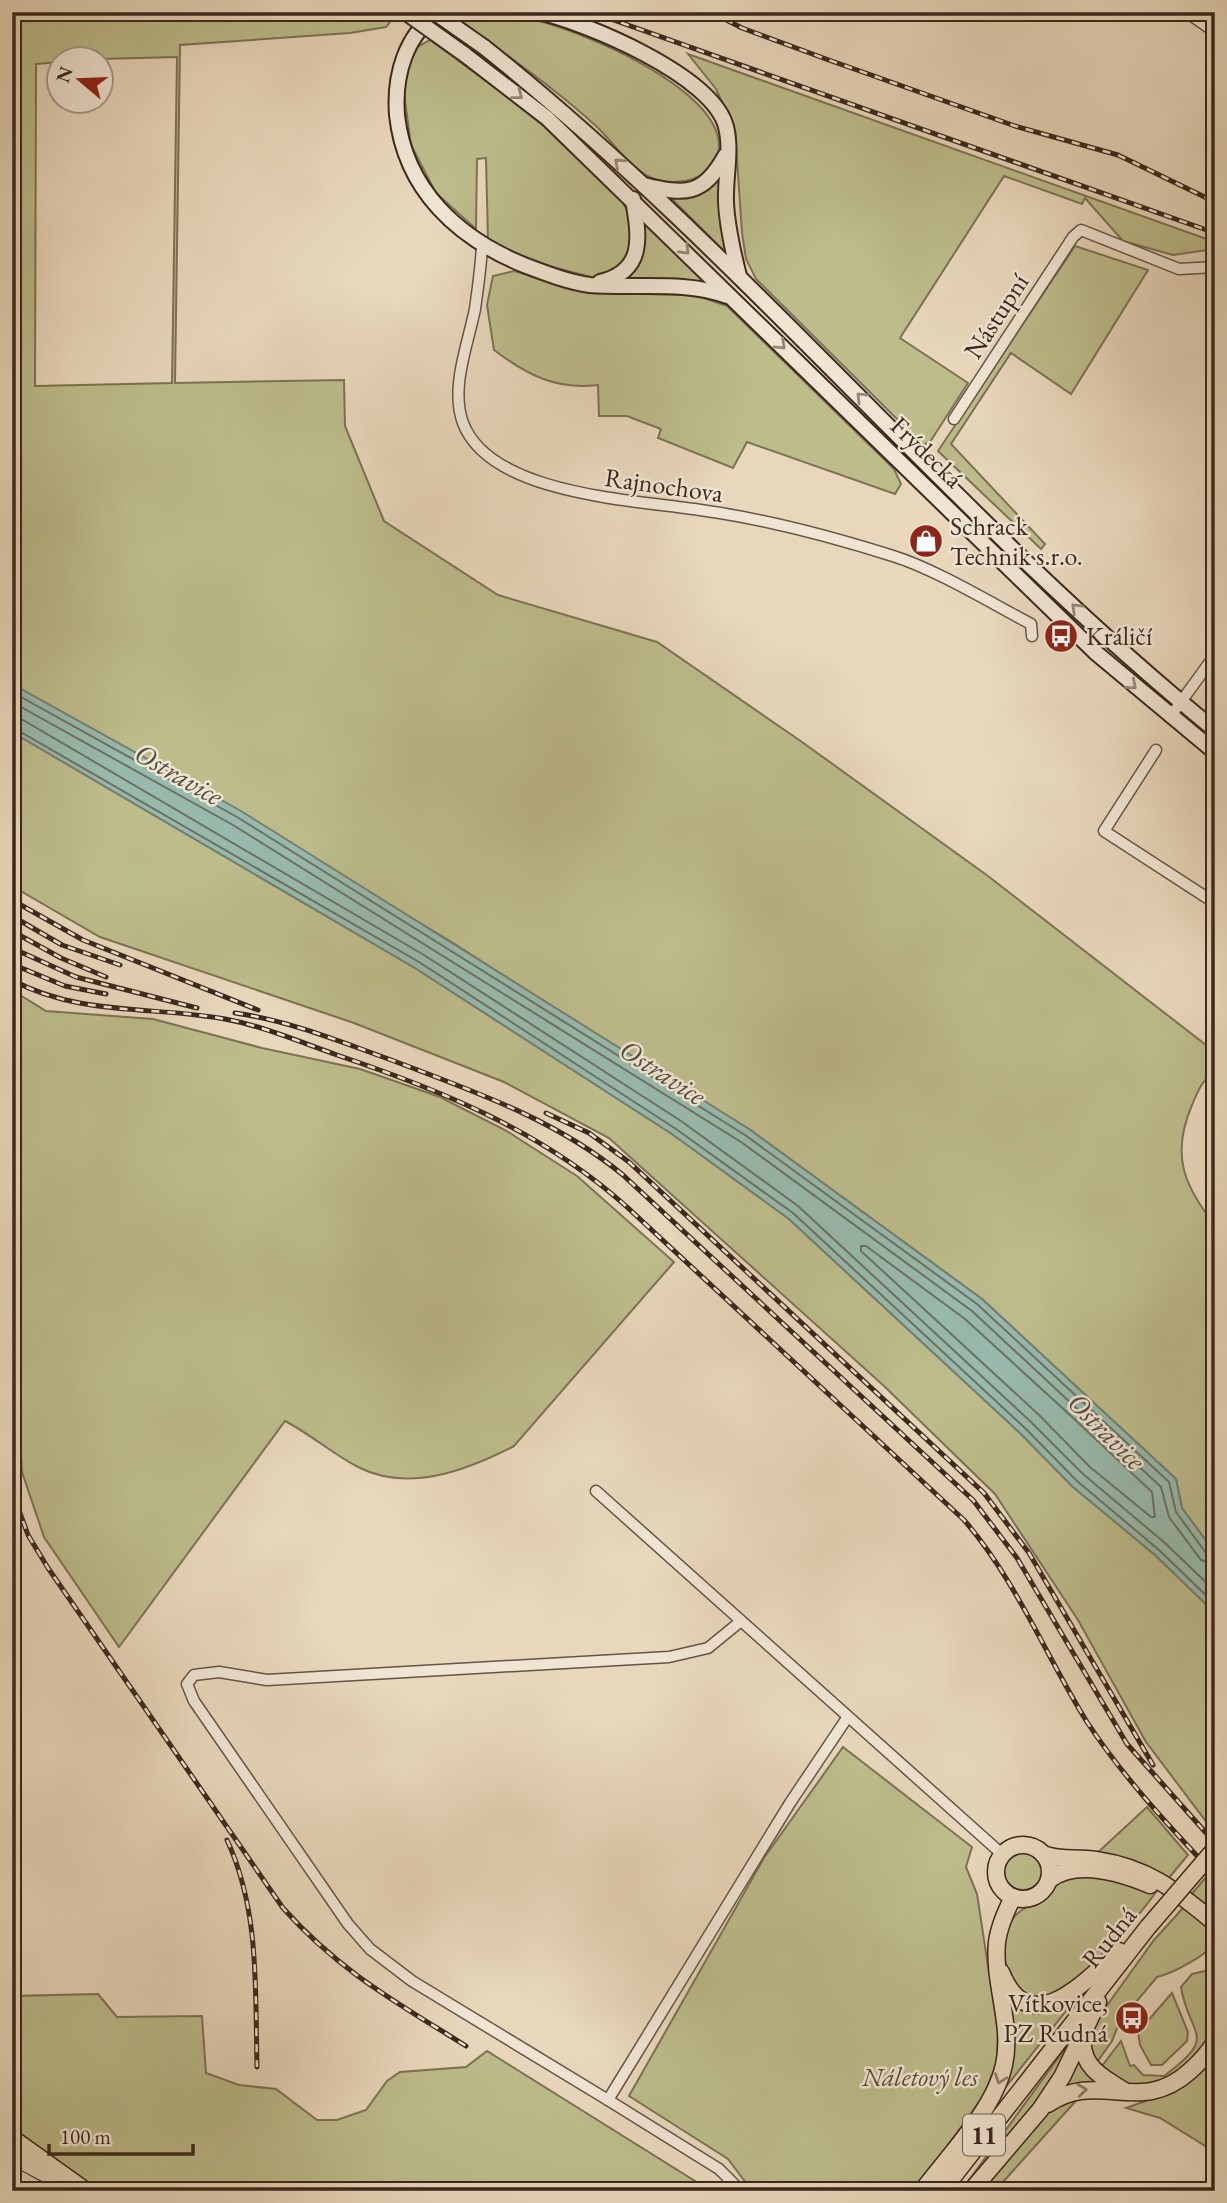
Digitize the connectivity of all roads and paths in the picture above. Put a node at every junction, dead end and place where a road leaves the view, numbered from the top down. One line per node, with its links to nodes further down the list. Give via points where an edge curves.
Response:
1 (405, 12): 9 (main road, Frýdecká, one-way to 9, bridge, via 547,118)
2 (434, 12): 8 (main road, Frýdecká, one-way to 2, bridge, via 557,105)
3 (439, 12): 10 (main road, via 416,34 401,65 396,97 400,135 425,193)
4 (538, 12): 7 (main road, via 617,40 688,81 724,121)
5 (1186, 12): 6 (street)
6 (1215, 32)
7 (728, 152): 8 (main road, via 710,179 691,191); 12 (main road, via 727,213)
8 (641, 184): 12 (main road, Frýdecká)
9 (633, 199): 13 (main road, via 634,259 618,276); 14 (main road, Frýdecká, one-way to 14)
10 (482, 246): 13 (main road, via 541,272); 16 (street, Rajnochova, via 459,405 466,430 484,454 556,487 588,496 708,511 897,557 1031,624)
11 (1215, 267): 15 (street, Nástupní, via 1179,269 1081,230)
12 (739, 278): 18 (main road, Frýdecká, one-way to 12, via 1088,620)
13 (589, 285): 14 (main road, via 683,286)
14 (732, 297): 19 (main road, Frýdecká, one-way to 19, via 1095,652)
15 (954, 419)
16 (1032, 636)
17 (1215, 655): 18 (street)
18 (1181, 703): 19 (street); 20 (main road, Frýdecká)
19 (1170, 718): 22 (main road, Frýdecká)
20 (1215, 730)
21 (1156, 750): 23 (street, via 1104,831)
22 (1215, 752)
23 (1215, 903)
24 (596, 1491): 25 (street)
25 (741, 1622): 26 (street); 40 (street, via 708,1648 669,1657 267,1681 206,1672 194,1675 187,1684 337,1908 370,1949 412,1981)
26 (847, 1718): 29 (street); 40 (street)
27 (1215, 1849): 33 (main road, Rudná / 11, bridge)
28 (1043, 1854): 29 (main road, via 1024,1846); 30 (main road); 32 (main road, via 1066,1860 1094,1859 1144,1872 1166,1883)
29 (1003, 1855): 31 (main road, via 997,1876)
30 (1049, 1880): 31 (main road, via 1034,1896); 34 (main road, via 1067,1871 1085,1870 1141,1882 1185,1906)
31 (1013, 1897): 36 (main road, via 999,1930)
32 (1215, 1923)
33 (1148, 1927): 35 (main road, Rudná / 11); 36 (main road, via 1067,1996 1048,2004 1017,1997)
34 (1215, 1932)
35 (1122, 1960): 37 (main road); 52 (main road, Rudná / 11)
36 (998, 1963): 51 (main road, one-way to 51, via 1007,2035 1004,2068 989,2103)
37 (1083, 2036): 39 (main road, via 1083,2052 1090,2065); 41 (main road)
38 (1213, 2047): 39 (main road, via 1171,2086 1145,2094)
39 (1128, 2093): 41 (main road, one-way to 39, via 1079,2089)
40 (608, 2100): 50 (street, via 719,2169)
41 (1040, 2110): 53 (main road)
42 (12, 2138): 49 (main road)
43 (12, 2156): 48 (main road)
44 (12, 2175): 47 (main road)
45 (12, 2188): 46 (main road)
46 (19, 2191)
47 (41, 2191)
48 (80, 2191)
49 (86, 2191)
50 (741, 2191)
51 (922, 2191)
52 (942, 2191)
53 (971, 2191)

